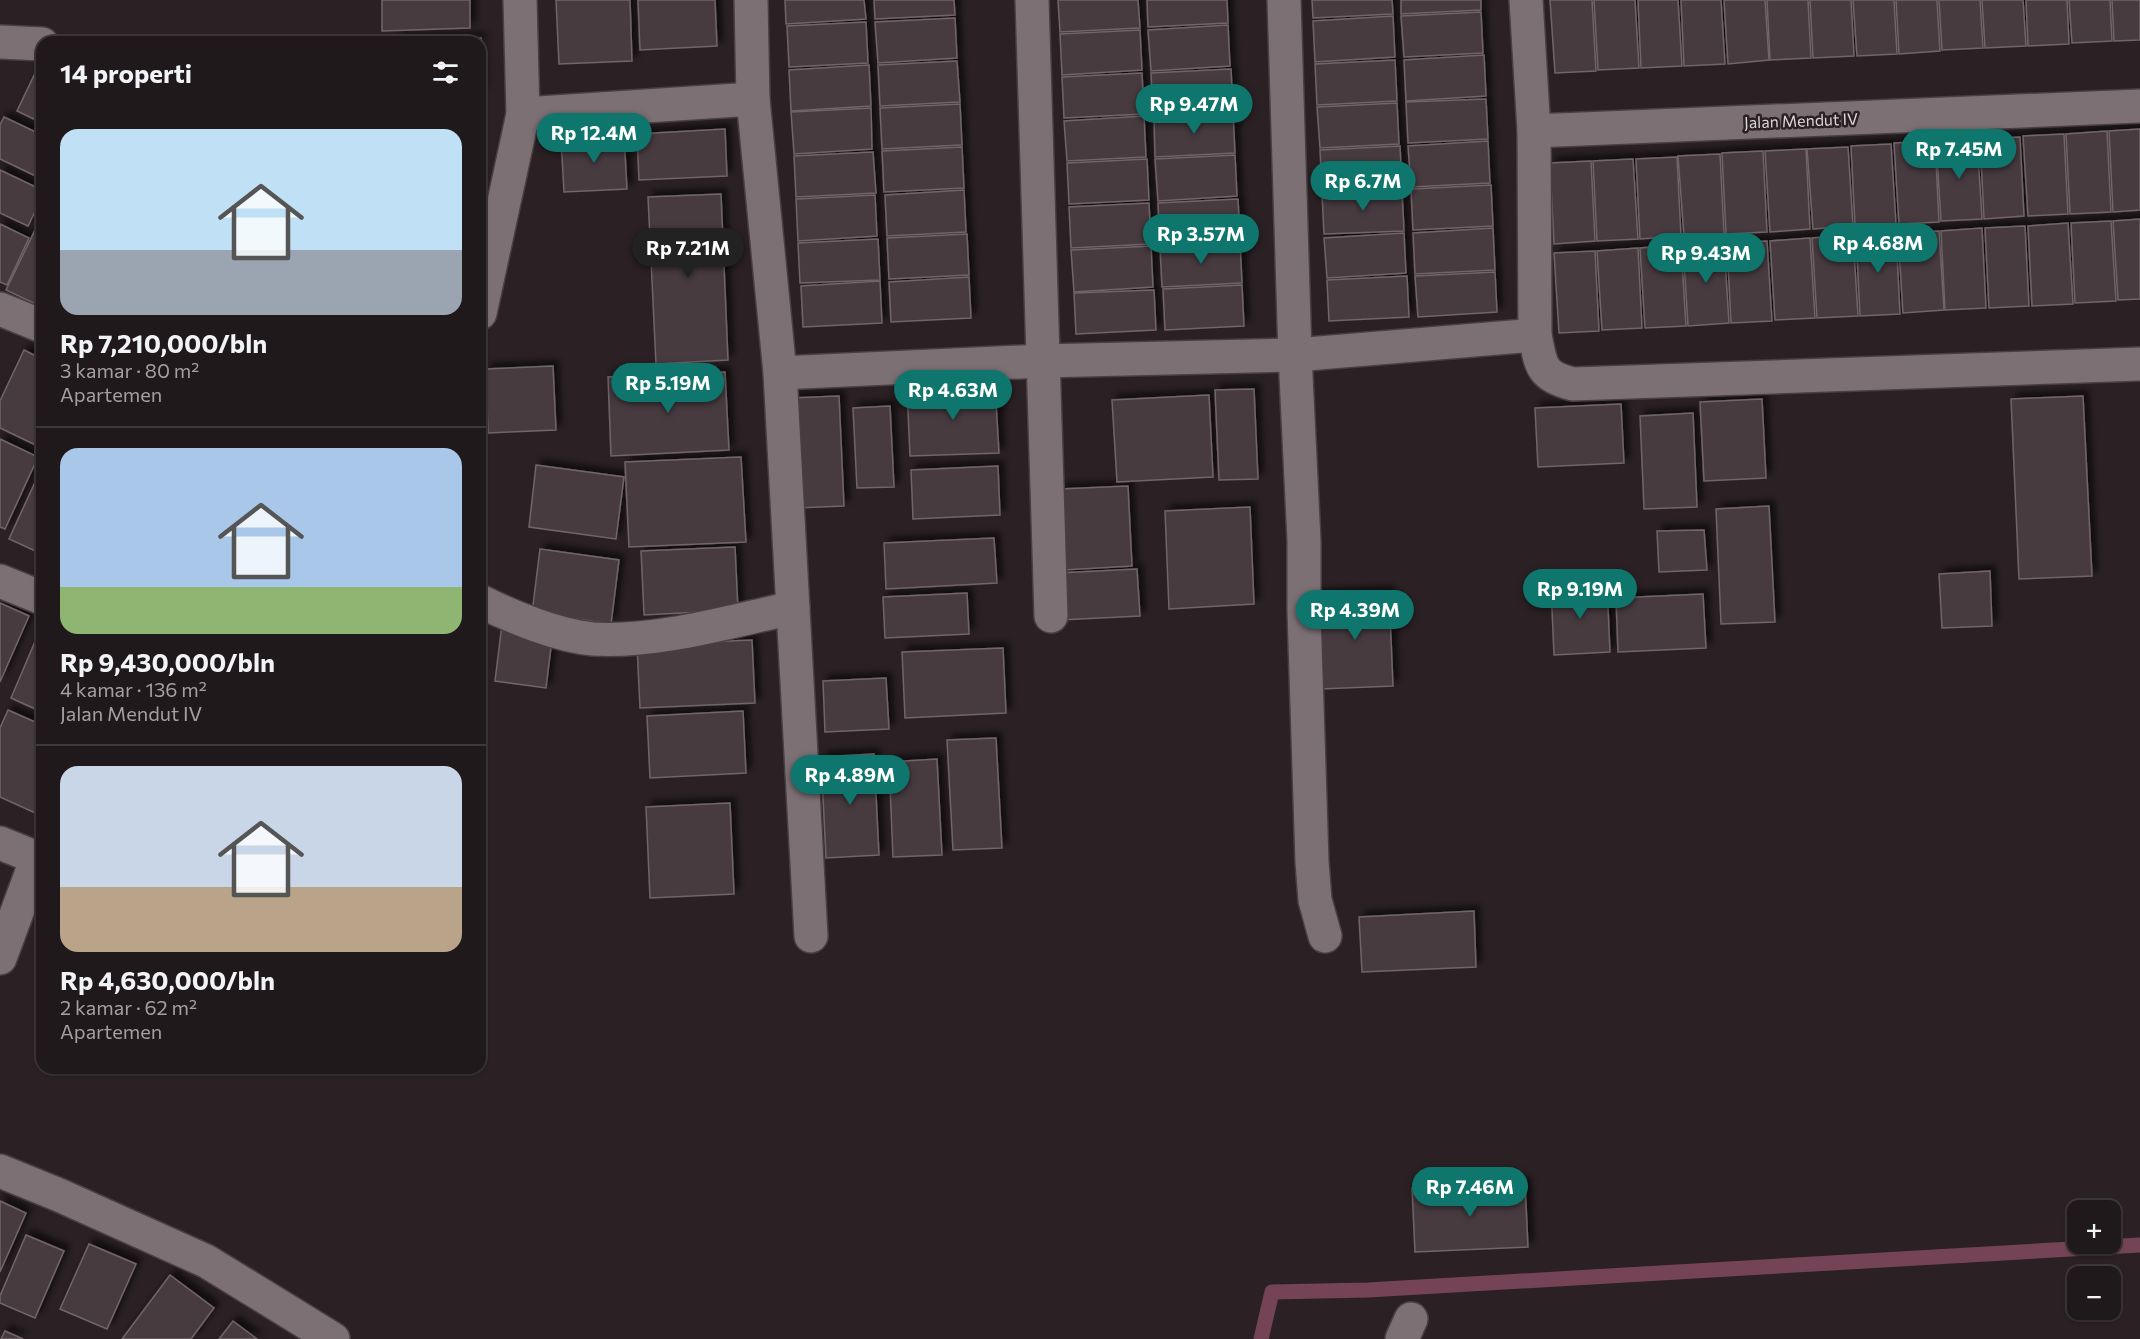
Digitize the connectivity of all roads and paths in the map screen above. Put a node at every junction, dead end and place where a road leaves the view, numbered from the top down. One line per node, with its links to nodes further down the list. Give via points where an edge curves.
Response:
1 (520, 0): 10 (street)
2 (751, 0): 8 (street)
3 (1032, 0): 17 (street)
4 (1284, 0): 16 (street)
5 (1526, 0): 11 (street)
6 (0, 42): 7 (street)
7 (36, 44)
8 (753, 99): 10 (street); 19 (street)
9 (2140, 106): 11 (street, Jalan Mendut IV)
10 (523, 114): 12 (street)
11 (1534, 131): 15 (street)
12 (486, 285)
13 (0, 309): 14 (street)
14 (36, 324)
15 (1534, 335): 16 (street); 18 (street, via 1541,366 1555,380 1573,384)
16 (1295, 355): 17 (street); 29 (street, via 1312,862 1315,900)
17 (1042, 361): 19 (street); 24 (street)
18 (2140, 364)
19 (780, 373): 23 (street)
20 (0, 581): 21 (street)
21 (36, 596)
22 (486, 604): 23 (street, via 514,618 591,639 644,639)
23 (793, 608): 28 (street)
24 (1051, 616)
25 (0, 843): 26 (street)
26 (36, 858)
27 (36, 867): 30 (street)
28 (811, 936)
29 (1325, 936)
30 (0, 958)
31 (0, 1171): 32 (street, via 206,1261)
32 (331, 1338)

